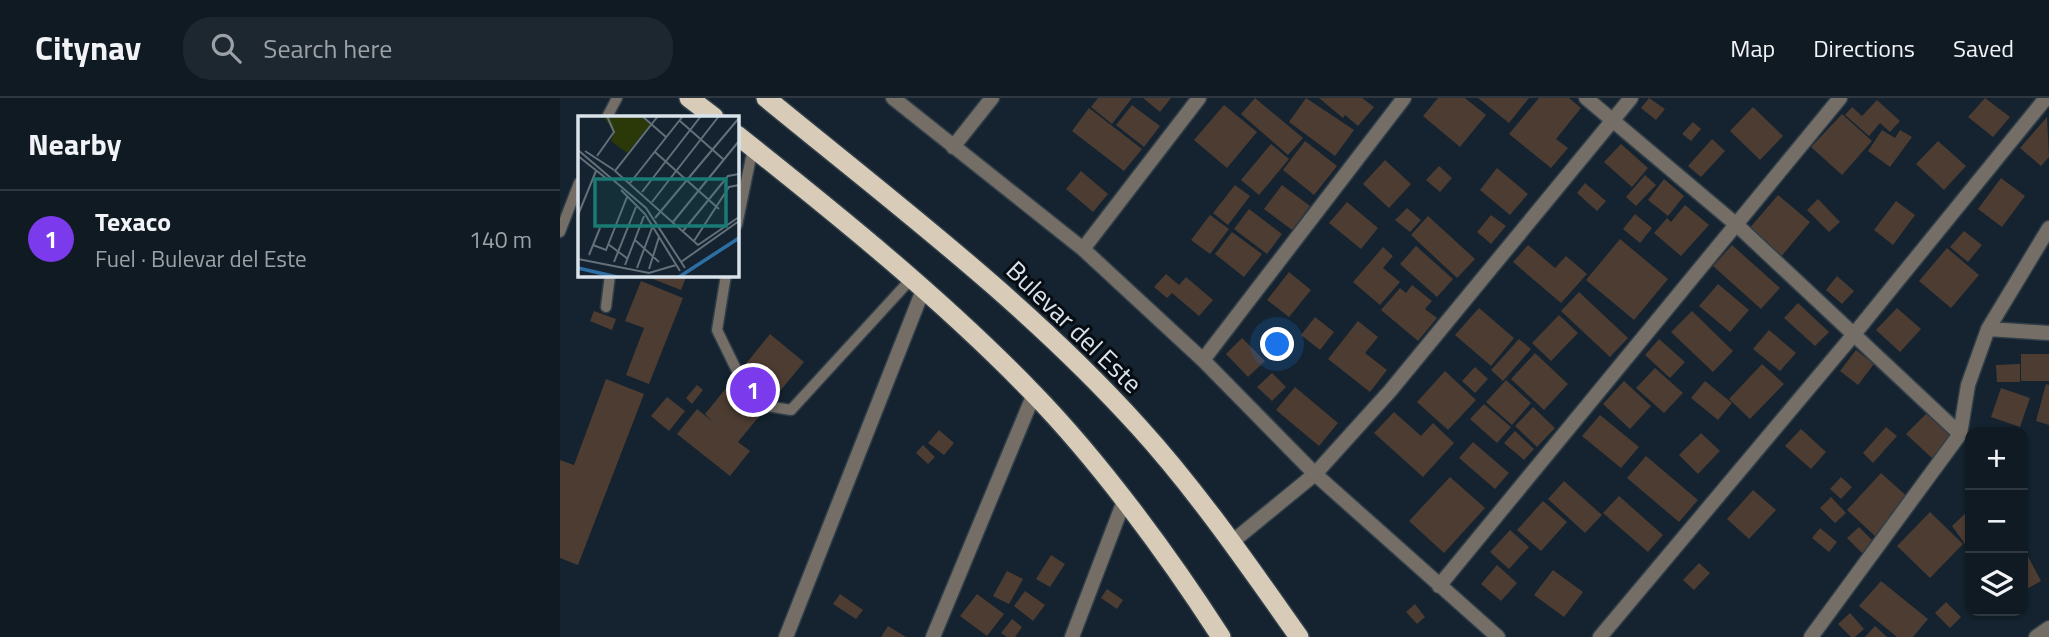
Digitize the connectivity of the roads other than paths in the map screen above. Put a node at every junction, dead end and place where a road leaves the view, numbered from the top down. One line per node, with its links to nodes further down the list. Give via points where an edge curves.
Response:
1 (617, 98): 12 (lane)
2 (689, 98): 13 (highway)
3 (766, 98): 38 (highway, Bulevar del Este, via 1018,308 1138,427)
4 (893, 98): 16 (street)
5 (992, 98): 16 (street)
6 (1199, 98): 23 (street)
7 (1404, 98): 31 (street)
8 (1586, 98): 14 (street)
9 (1631, 98): 14 (street)
10 (1840, 98): 20 (street)
11 (2046, 98): 29 (street)
12 (608, 116)
13 (713, 116)
14 (1612, 121): 20 (street); 36 (street, via 1390,391)
15 (738, 136): 17 (highway)
16 (953, 147): 23 (street)
17 (753, 148): 19 (lane); 26 (highway)
18 (578, 186): 22 (lane)
19 (738, 220)
20 (1738, 226): 29 (street); 39 (street)
21 (2049, 228): 28 (street)
22 (560, 232)
23 (1083, 249): 31 (street)
24 (610, 276): 27 (lane)
25 (726, 276): 32 (lane, via 717,330)
26 (917, 284): 33 (highway); 34 (lane, via 791,410); 42 (street)
27 (606, 306)
28 (1988, 329): 30 (street); 35 (street, via 1968,385)
29 (1855, 333): 35 (street); 47 (street)
30 (2049, 333)
31 (1203, 360): 36 (street)
32 (738, 373)
33 (1034, 394): 37 (highway); 43 (street)
34 (767, 407)
35 (1960, 434): 48 (street)
36 (1315, 474): 38 (street); 39 (street)
37 (1124, 501): 41 (highway); 44 (street)
38 (1232, 542): 45 (highway, Bulevar del Este)
39 (1439, 586): 46 (street)
40 (2049, 628): 49 (street)
41 (1216, 634)
42 (786, 637)
43 (933, 637)
44 (1072, 637)
45 (1299, 637)
46 (1498, 637)
47 (1600, 637)
48 (1811, 637)
49 (2036, 637)

